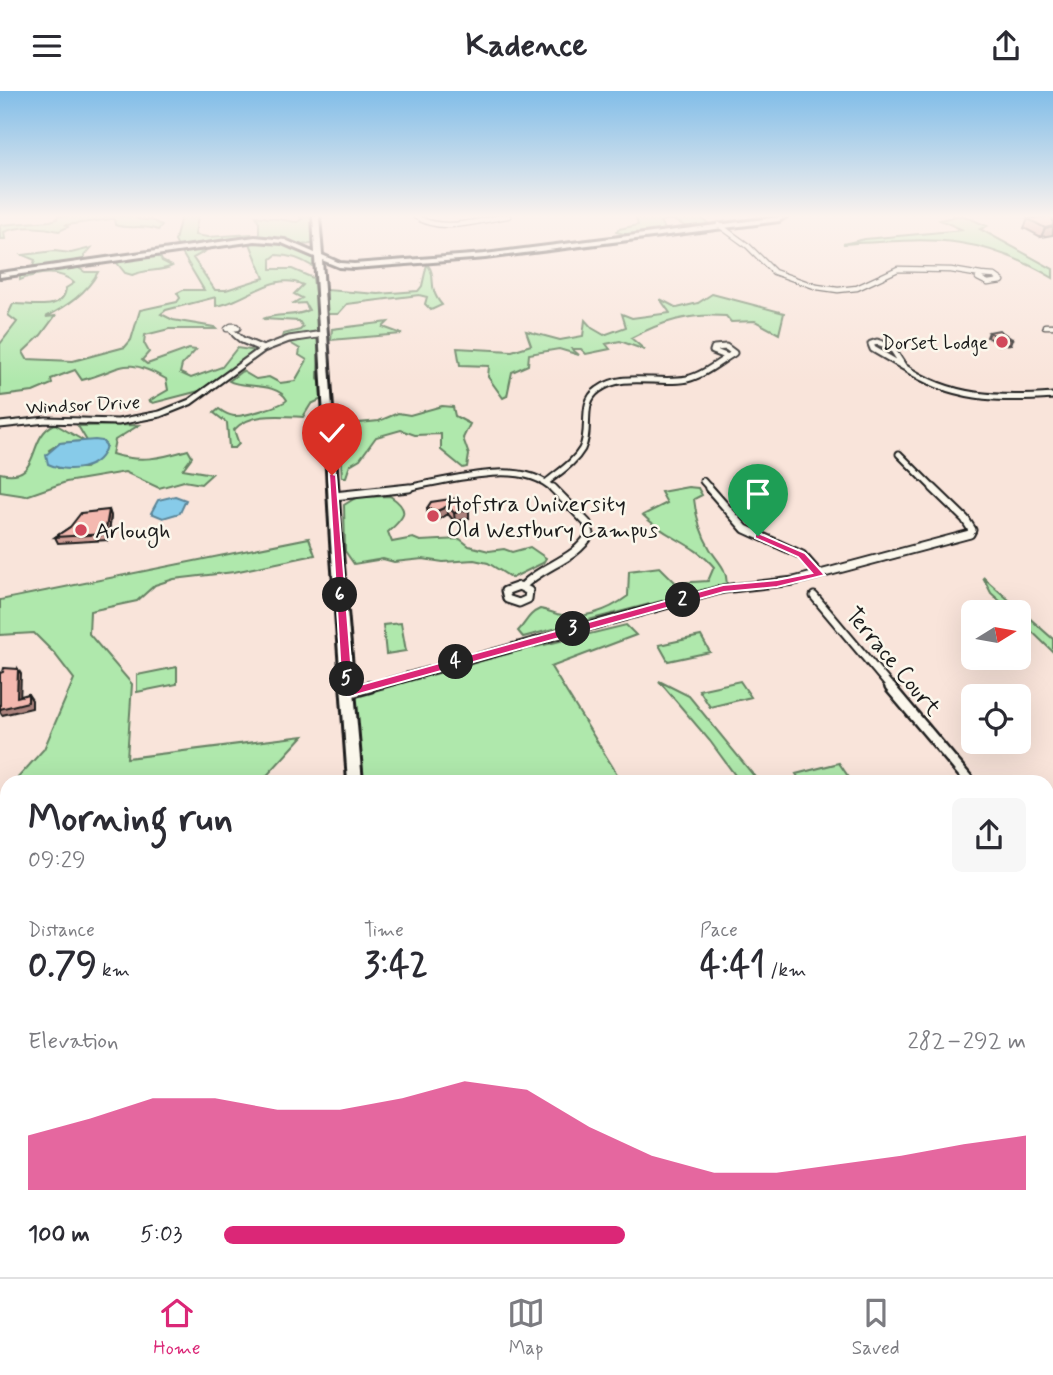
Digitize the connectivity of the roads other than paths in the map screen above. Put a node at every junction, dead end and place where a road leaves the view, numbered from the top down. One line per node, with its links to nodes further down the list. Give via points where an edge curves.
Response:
1 (26, 271): 6 (street)
2 (321, 271): 11 (street)
3 (774, 271): 4 (street, via 838,290 857,288)
4 (893, 271)
5 (958, 271): 7 (street)
6 (0, 275)
7 (981, 275): 7 (street, via 978,278 984,282 1002,281)
8 (1045, 326): 9 (street)
9 (1053, 326)
10 (232, 331): 12 (street, via 242,341)
11 (324, 334): 12 (street, Windsor Drive); 20 (street)
12 (263, 349): 16 (street, Windsor Drive, via 190,402 160,414 118,422)
13 (726, 356): 19 (street, via 688,378 622,381 597,389 587,402 587,429 578,457)
14 (904, 367): 14 (street, via 890,345 871,344 878,352); 15 (street, via 934,384 973,396)
15 (1053, 396)
16 (0, 425)
17 (899, 454): 21 (street, via 965,519 972,532)
18 (703, 481): 21 (street, via 745,529 802,555)
19 (547, 482): 20 (street, via 492,472); 22 (street, via 587,523 590,534 581,547 533,575)
20 (334, 496): 24 (street)
21 (820, 575): 24 (street, via 723,589)
22 (522, 587)
23 (814, 596): 26 (street, Terrace Court)
24 (348, 692): 25 (street)
25 (354, 775)
26 (964, 775)

